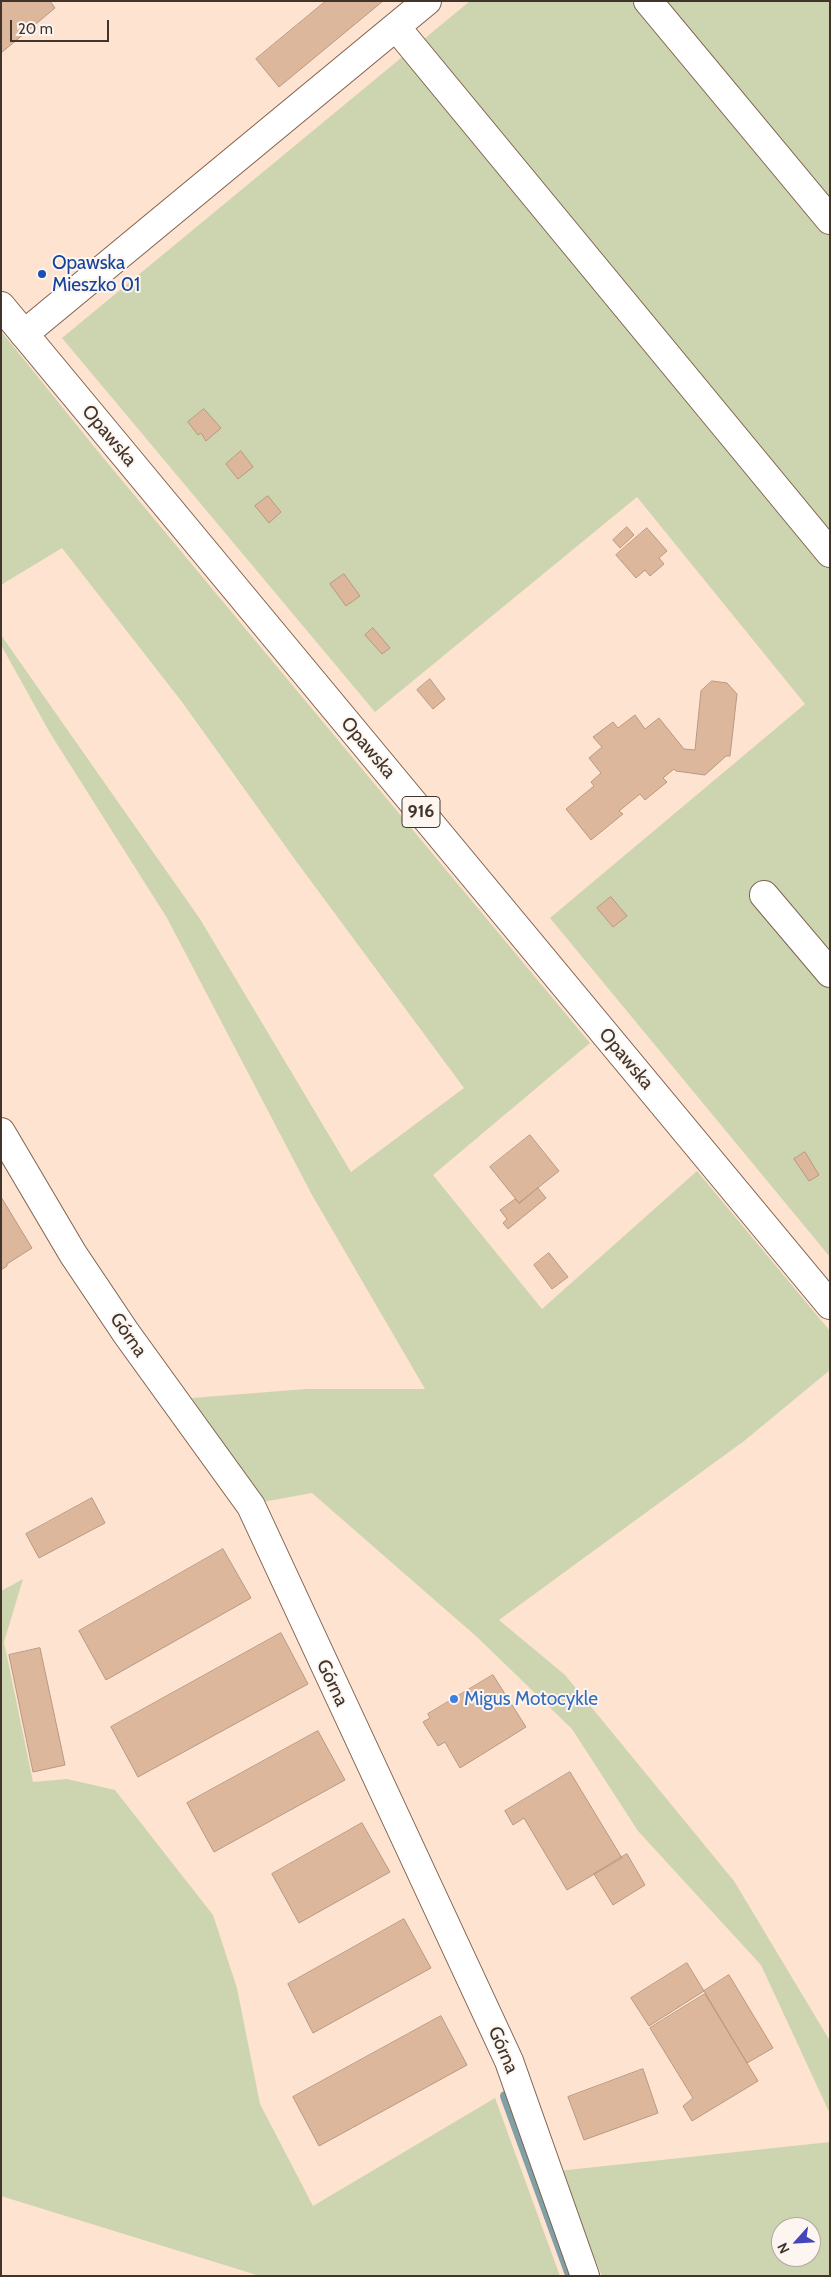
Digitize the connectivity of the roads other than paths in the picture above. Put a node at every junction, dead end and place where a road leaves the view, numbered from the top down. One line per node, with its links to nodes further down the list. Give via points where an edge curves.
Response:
1 (427, 1): 3 (main road)
2 (648, 1): 4 (main road)
3 (396, 27): 6 (main road); 7 (main road)
4 (830, 220)
5 (1, 306): 6 (main road, Opawska / 916)
6 (24, 334): 11 (main road, Opawska / 916)
7 (830, 553)
8 (764, 895): 9 (main road)
9 (830, 973)
10 (1, 1132): 12 (main road, Górna, via 73,1254 251,1506 509,2061)
11 (830, 1305)
12 (585, 2276)

